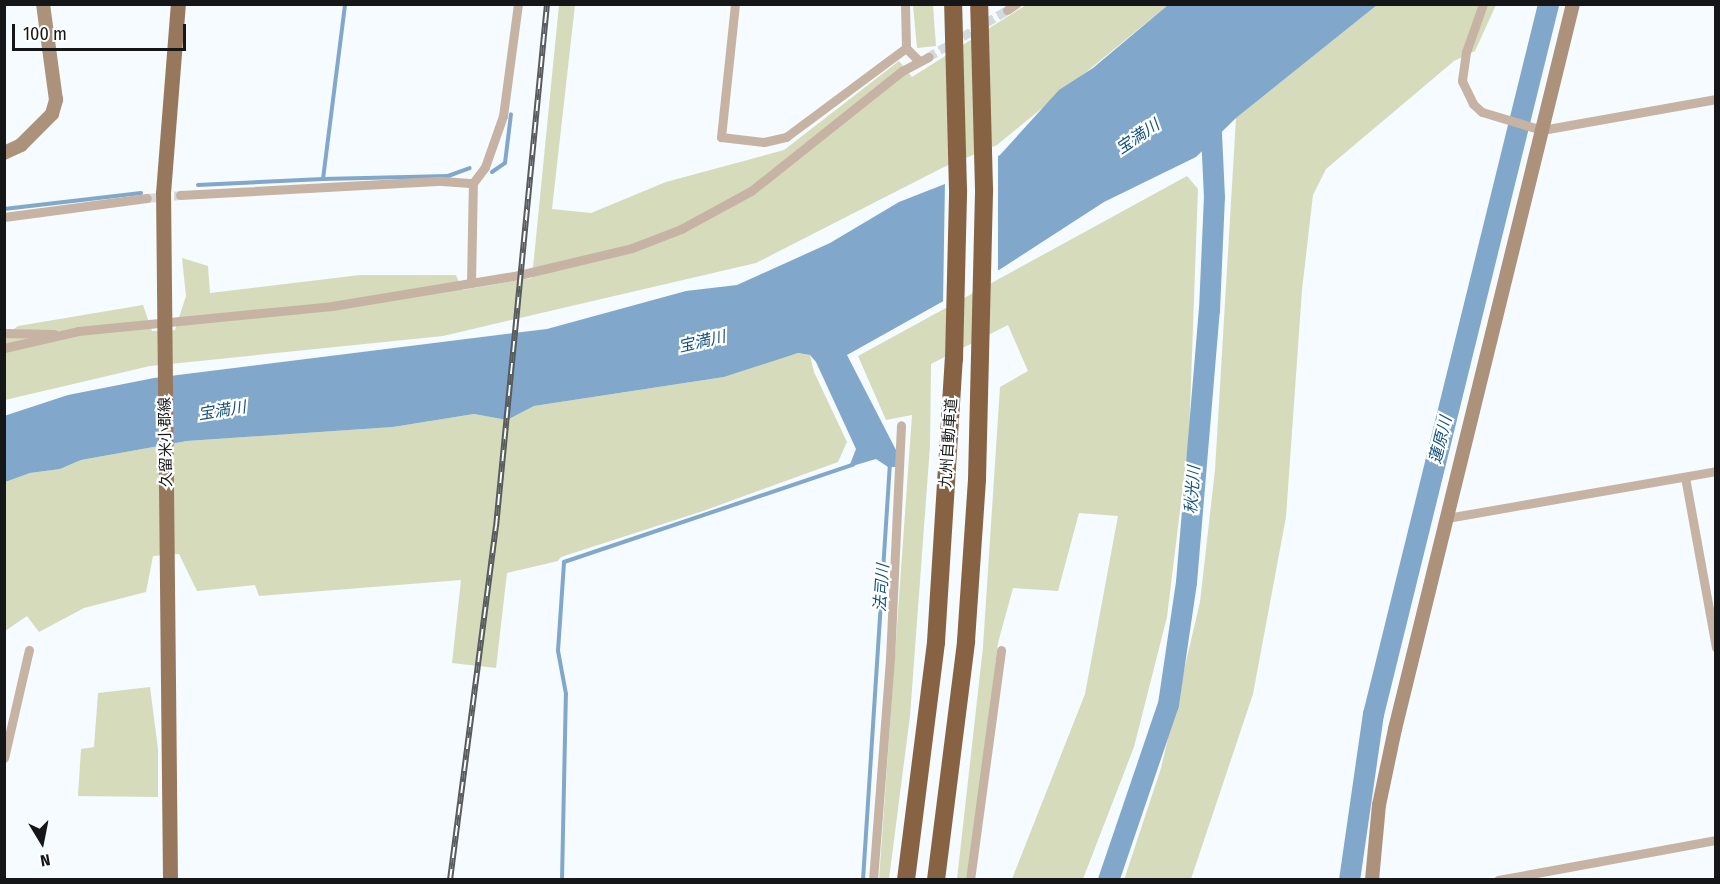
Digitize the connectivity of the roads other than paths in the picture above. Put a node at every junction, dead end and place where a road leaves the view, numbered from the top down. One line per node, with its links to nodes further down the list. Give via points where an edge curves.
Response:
1 (43, 4): 15 (street, via 56,100 52,114 21,145)
2 (178, 4): 21 (main road, 久留米小郡線, via 163,193)
3 (518, 4): 16 (street, via 503,116 485,167)
4 (735, 4): 10 (street, via 721,137 764,142 786,137)
5 (905, 4): 10 (street)
6 (953, 4): 36 (highway, 九州自動車道, via 954,359 936,642)
7 (979, 4): 37 (highway, 九州自動車道, via 982,349 966,640)
8 (1483, 4): 14 (street, via 1466,52 1462,81 1473,104 1482,111)
9 (1573, 4): 14 (street)
10 (906, 48): 12 (street)
11 (928, 57): 12 (street)
12 (919, 61): 20 (street, via 773,176 705,217 606,255)
13 (1716, 99): 14 (street)
14 (1542, 130): 28 (street)
15 (5, 153)
16 (473, 183): 17 (street); 20 (street)
17 (180, 195)
18 (147, 198): 19 (street)
19 (4, 217)
20 (471, 283): 21 (street, via 332,306)
21 (164, 325): 23 (street); 34 (main road, 久留米小郡線)
22 (4, 333): 23 (street)
23 (62, 334): 24 (street)
24 (4, 348)
25 (902, 425): 35 (street)
26 (1716, 471): 27 (street)
27 (1685, 477): 28 (street); 29 (street)
28 (1447, 518): 39 (street, via 1379,805)
29 (1716, 647)
30 (29, 650): 32 (street)
31 (1001, 650): 38 (street)
32 (4, 758)
33 (1716, 840): 40 (street)
34 (170, 879)
35 (873, 879)
36 (906, 879)
37 (936, 879)
38 (970, 879)
39 (1372, 879)
40 (1498, 879)

